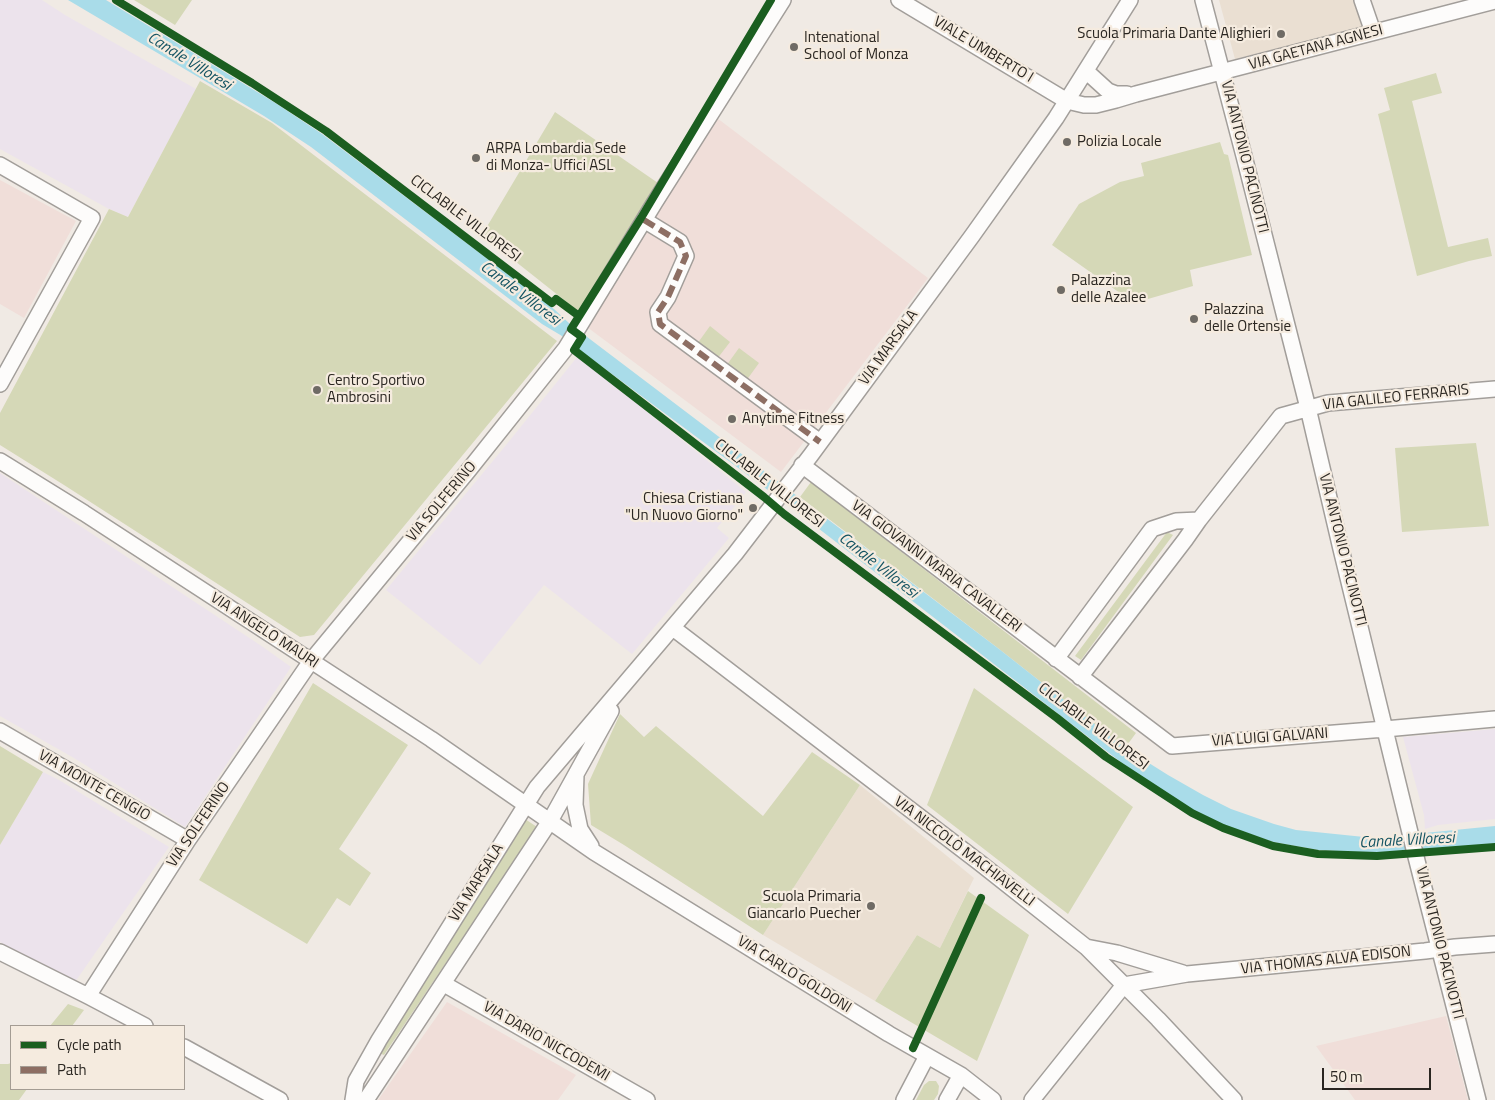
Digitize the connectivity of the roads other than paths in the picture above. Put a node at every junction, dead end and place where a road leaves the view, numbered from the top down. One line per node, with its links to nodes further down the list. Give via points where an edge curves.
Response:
1 (783, 0): 13 (street, VIA SOLFERINO)
2 (898, 0): 11 (street, VIALE UMBERTO I)
3 (1130, 0): 8 (street, VIA MARSALA)
4 (1203, 0): 9 (street, VIA ANTONIO PACINOTTI)
5 (1362, 0): 7 (street)
6 (1495, 1): 7 (street, VIA GAETANA AGNESI)
7 (1373, 32): 9 (street, VIA GAETANA AGNESI)
8 (1086, 71): 10 (street, VIA GAETANA AGNESI, via 1104,88 1116,94); 11 (street, VIA MARSALA)
9 (1223, 72): 10 (street, VIA GAETANA AGNESI); 16 (street, VIA ANTONIO PACINOTTI)
10 (1136, 94): 11 (street, VIA GAETANA AGNESI, via 1096,105)
11 (1067, 101): 17 (street, VIA MARSALA)
12 (0, 165): 14 (street, via 92,218)
13 (644, 220): 17 (street, via 680,242 686,256 658,312 660,324); 23 (street, VIA SOLFERINO, via 574,336 468,471)
14 (0, 384)
15 (1495, 389): 16 (street, VIA GALILEO FERRARIS, via 1340,402)
16 (1308, 408): 20 (street, VIA GALILEO FERRARIS, via 1281,416); 27 (street, VIA ANTONIO PACINOTTI)
17 (820, 442): 19 (street, VIA MARSALA)
18 (0, 461): 23 (street, VIA ANGELO MAURI)
19 (802, 466): 21 (street, VIA MARSALA); 22 (street, VIA GIOVANNI MARIA CAVALLERI)
20 (1199, 520): 22 (street, via 1176,521 1152,528); 24 (street, VIA GALILEO FERRARIS)
21 (673, 628): 25 (street, VIA MARSALA); 35 (street, VIA NICCOLÒ MACHIAVELLI)
22 (1056, 659): 24 (street, VIA GIOVANNI MARIA CAVALLERI)
23 (310, 661): 30 (street, VIA ANGELO MAURI); 32 (street, VIA SOLFERINO)
24 (1075, 673): 27 (street, VIA LUIGI GALVANI, via 1172,746)
25 (627, 682): 29 (street, VIA MARSALA); 30 (street, VIA MARSALA)
26 (1495, 719): 27 (street, VIA LUIGI GALVANI)
27 (1386, 729): 36 (street, VIA ANTONIO PACINOTTI)
28 (0, 731): 32 (street, VIA MONTE CENGIO)
29 (576, 773): 31 (street, VIA MARSALA); 33 (street, VIA CARLO GOLDONI, via 575,806 580,829)
30 (526, 804): 31 (street, VIA CARLO GOLDONI); 47 (street, VIA MARSALA, via 379,1040 356,1081)
31 (550, 821): 33 (street, VIA CARLO GOLDONI); 39 (street, VIA MARSALA)
32 (188, 840): 41 (street, VIA SOLFERINO)
33 (594, 852): 44 (street, VIA CARLO GOLDONI)
34 (1495, 944): 36 (street, VIA THOMAS ALVA EDISON)
35 (1086, 947): 38 (street, VIA THOMAS ALVA EDISON); 40 (street, VIA NICCOLÒ MACHIAVELLI)
36 (1440, 949): 38 (street, VIA THOMAS ALVA EDISON); 55 (street, VIA ANTONIO PACINOTTI)
37 (0, 952): 41 (street)
38 (1187, 974): 40 (street, VIA THOMAS ALVA EDISON)
39 (444, 984): 48 (street, VIA MARSALA); 49 (street, VIA DARIO NICCODEMI)
40 (1124, 986): 53 (street); 54 (street, VIA NICCOLÒ MACHIAVELLI)
41 (88, 996): 42 (street)
42 (143, 1025)
43 (185, 1049): 46 (street)
44 (928, 1056): 45 (street, VIA CARLO GOLDONI); 50 (street)
45 (961, 1075): 51 (street); 52 (street, VIA CARLO GOLDONI)
46 (280, 1100)
47 (353, 1100)
48 (366, 1100)
49 (647, 1100)
50 (904, 1100)
51 (947, 1100)
52 (993, 1100)
53 (1032, 1100)
54 (1234, 1100)
55 (1478, 1100)

